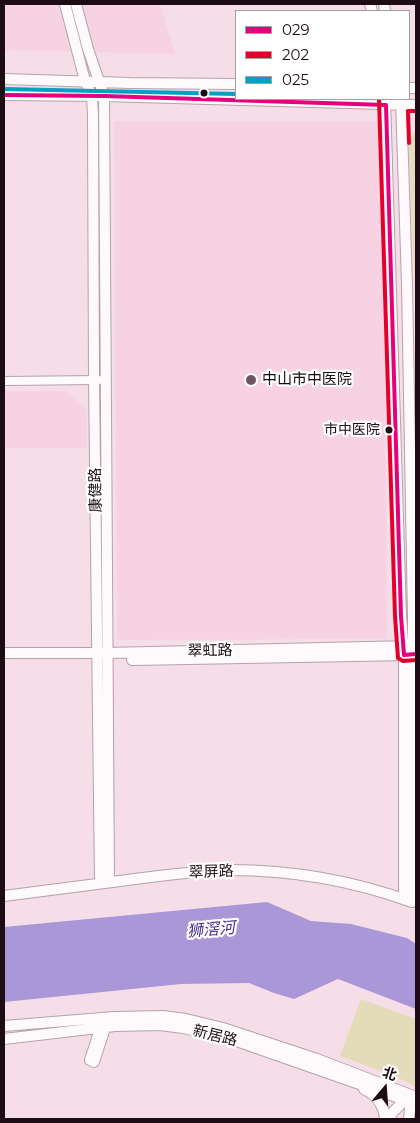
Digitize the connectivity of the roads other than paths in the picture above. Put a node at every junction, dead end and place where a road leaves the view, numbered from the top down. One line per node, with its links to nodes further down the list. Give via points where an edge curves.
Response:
1 (65, 4): 4 (street)
2 (76, 4): 5 (street, 康健路)
3 (4, 79): 4 (street)
4 (85, 81): 5 (street); 8 (street)
5 (99, 81): 6 (street); 9 (street, 康健路)
6 (235, 84)
7 (4, 95): 8 (street)
8 (92, 96): 9 (street); 15 (street, 康健路)
9 (104, 96): 10 (street); 16 (street, 康健路)
10 (235, 99)
11 (292, 100): 12 (street)
12 (386, 102): 13 (street); 18 (street, via 401,616)
13 (401, 102): 14 (street); 18 (street)
14 (416, 105)
15 (94, 380): 16 (street); 17 (street); 20 (street, 康健路)
16 (106, 380): 20 (street, 康健路)
17 (4, 381)
18 (411, 650): 20 (street, 翠虹路); 24 (street)
19 (4, 653): 20 (street, 翠虹路)
20 (102, 657): 21 (street, 翠虹路); 22 (street, 康健路)
21 (4, 659)
22 (105, 883): 23 (street, 翠屏路); 24 (street, 翠屏路, via 183,873 255,871 326,878)
23 (4, 896)
24 (411, 901)
25 (105, 1022): 26 (street, 新居路); 27 (street, 新居路); 28 (street, 新居路, via 160,1025 228,1038); 29 (street, 新居路, via 162,1016 223,1028 318,1059)
26 (4, 1026)
27 (4, 1039)
28 (344, 1077): 29 (street, 新居路); 30 (street, via 378,1100)
29 (411, 1100): 31 (street); 32 (street)
30 (385, 1119)
31 (389, 1119)
32 (409, 1119)

